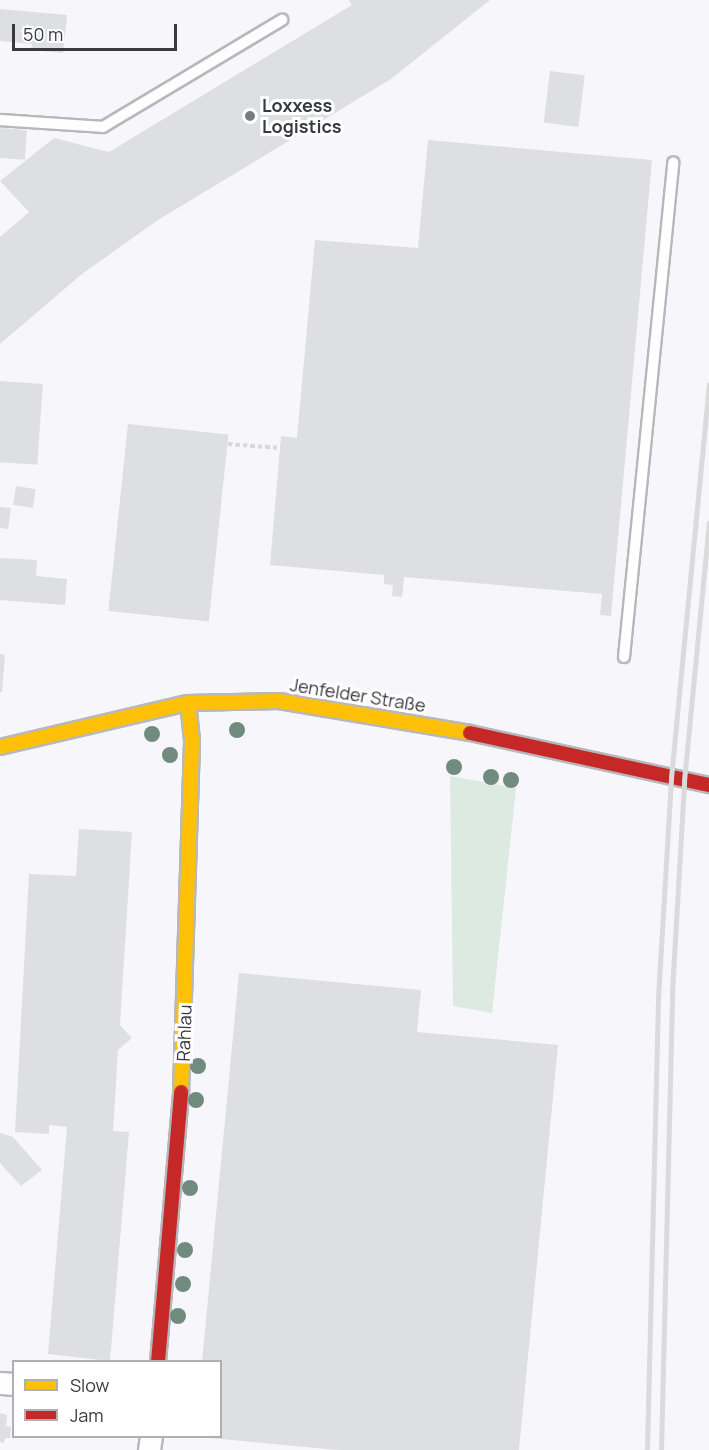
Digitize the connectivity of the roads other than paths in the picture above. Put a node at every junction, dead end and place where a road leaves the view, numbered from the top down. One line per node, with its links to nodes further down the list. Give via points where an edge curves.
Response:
1 (282, 20): 2 (lane, via 103,128)
2 (0, 120)
3 (673, 162): 4 (lane)
4 (624, 657)
5 (188, 703): 6 (street, Jenfelder Straße); 7 (street, Jenfelder Straße, via 248,699 338,708); 8 (street, Rahlau, via 192,740 182,1075)
6 (0, 747)
7 (709, 785)
8 (158, 1360)

